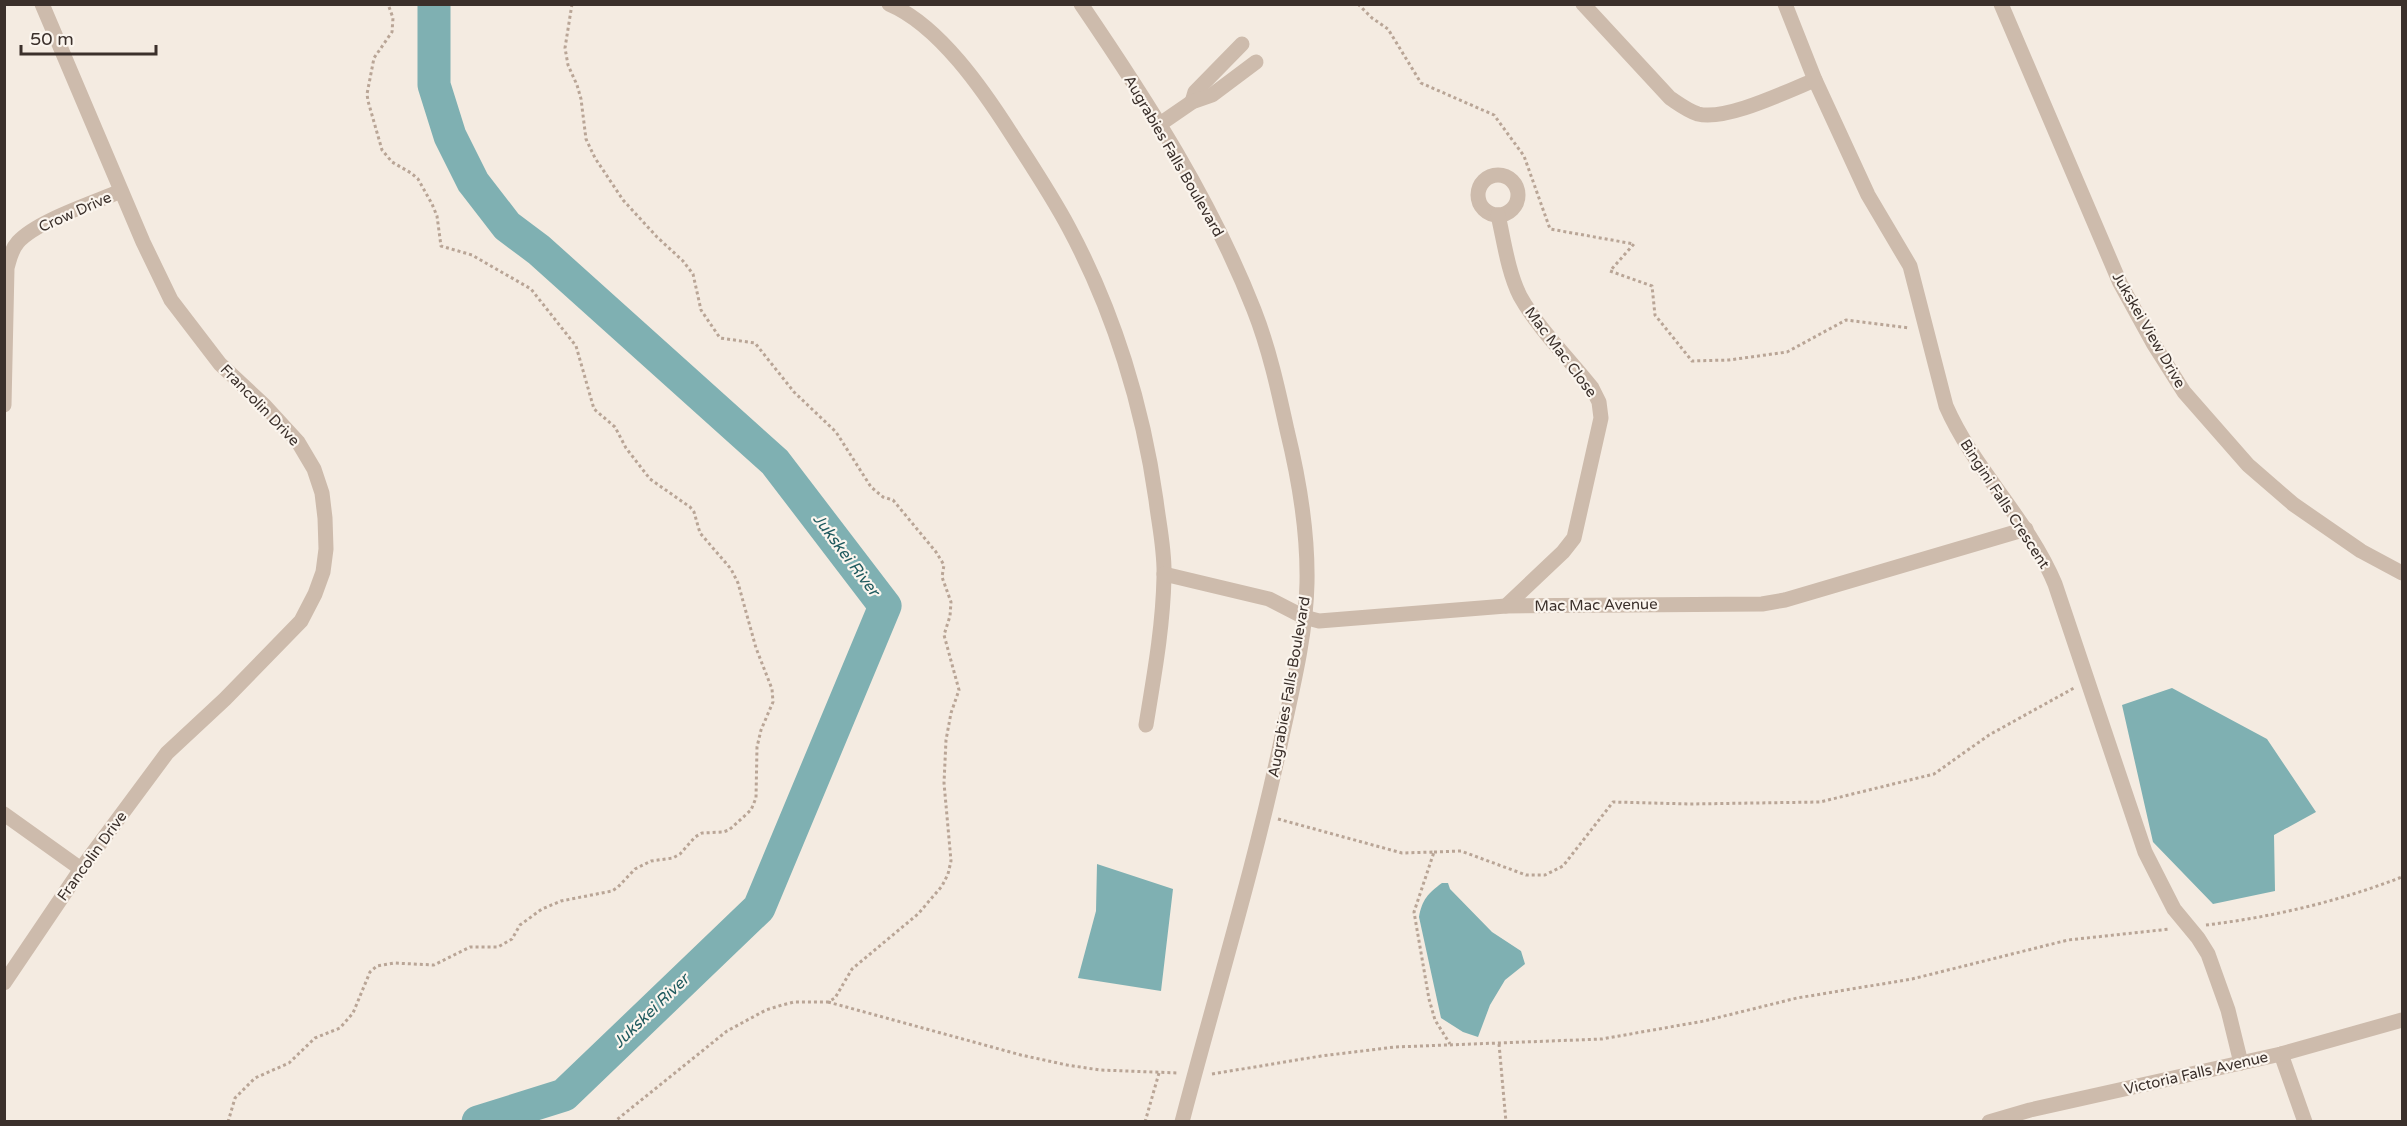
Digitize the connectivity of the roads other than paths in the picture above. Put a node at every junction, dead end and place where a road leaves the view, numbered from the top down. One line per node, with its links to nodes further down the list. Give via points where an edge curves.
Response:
1 (42, 4): 12 (street, Francolin Drive)
2 (889, 4): 17 (street, via 941,42 976,85 1070,230 1112,327 1134,397 1151,469)
3 (1081, 4): 11 (street, Augrabies Falls Boulevard)
4 (1582, 4): 9 (street, via 1670,98 1699,114 1716,116 1732,112)
5 (1785, 4): 9 (street, Bingini Falls Crescent)
6 (2001, 4): 16 (street, Jukskei View Drive, via 2120,283 2184,392 2248,465 2293,504 2361,551)
7 (1242, 44): 10 (street, via 1196,92)
8 (1256, 62): 10 (street, via 1212,95)
9 (1815, 80): 15 (street, Bingini Falls Crescent, via 1868,195 1910,266 1954,424)
10 (1192, 102): 11 (street)
11 (1160, 124): 19 (street, Augrabies Falls Boulevard, via 1213,218 1254,311 1269,356 1301,505 1307,582)
12 (121, 191): 14 (street, Crow Drive, via 37,228 11,252); 22 (street, Francolin Drive, via 171,300 220,364 298,442 314,469 324,510 326,549 323,572 301,621 167,753)
13 (1498, 215): 18 (street, Mac Mac Close, via 1521,296 1592,388 1601,418 1574,538)
14 (4, 405)
15 (2026, 529): 18 (street, Mac Mac Avenue, via 1762,604); 26 (street, Bingini Falls Crescent, via 2055,584 2145,852 2174,909 2208,954)
16 (2403, 573)
17 (1164, 574): 19 (street, Mac Mac Avenue, via 1269,599); 20 (street, via 1162,625)
18 (1506, 606): 19 (street, Mac Mac Avenue, via 1333,621)
19 (1304, 617): 28 (street, Augrabies Falls Boulevard, via 1264,815)
20 (1146, 726)
21 (4, 814): 22 (street)
22 (81, 869): 23 (street, Francolin Drive)
23 (4, 983)
24 (2403, 1020): 25 (street, Victoria Falls Avenue)
25 (2281, 1054): 26 (street, Victoria Falls Avenue); 30 (street)
26 (2241, 1063): 27 (street, Victoria Falls Avenue)
27 (2032, 1116): 29 (street, Victoria Falls Avenue)
28 (1182, 1122)
29 (1989, 1122)
30 (2305, 1122)

